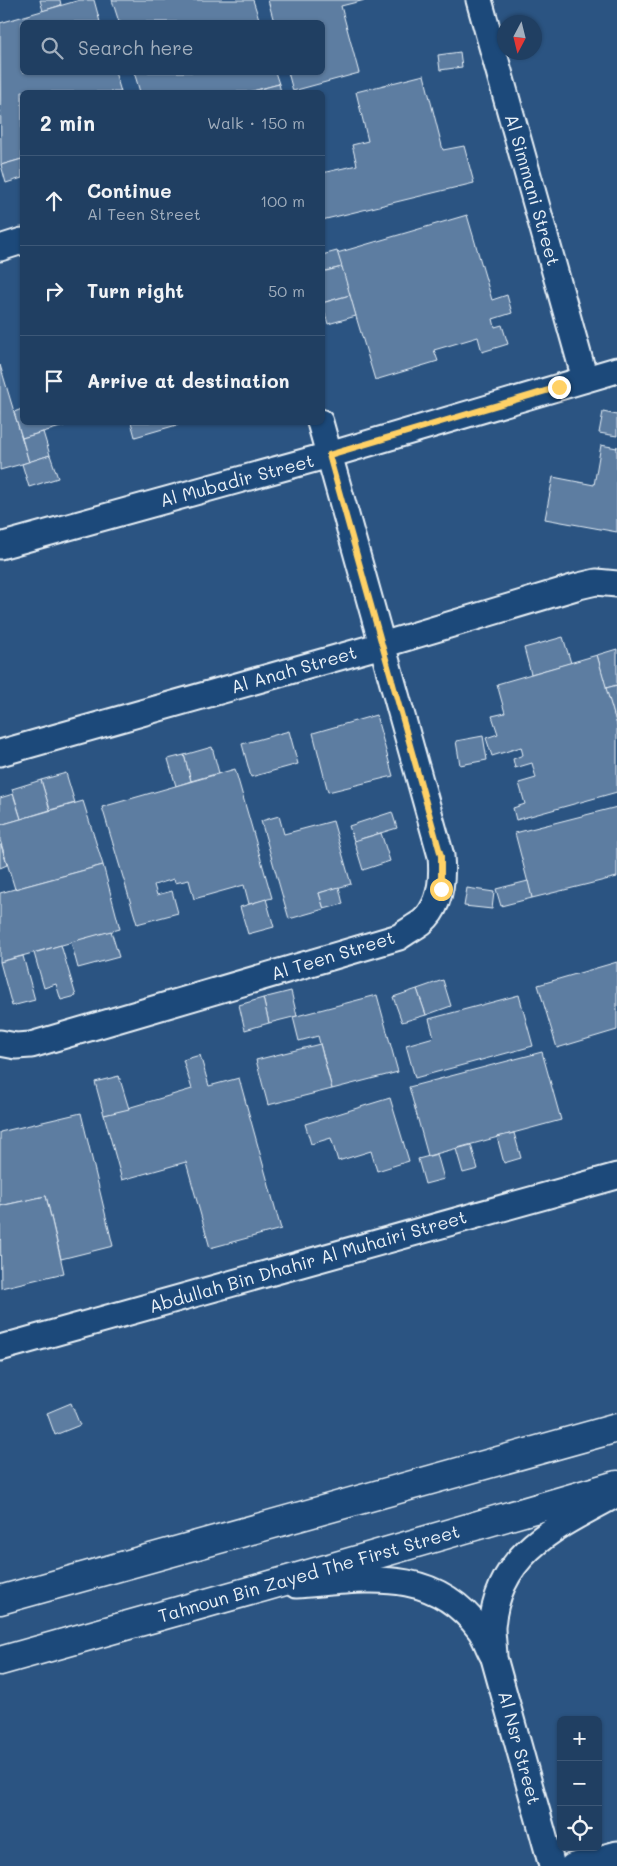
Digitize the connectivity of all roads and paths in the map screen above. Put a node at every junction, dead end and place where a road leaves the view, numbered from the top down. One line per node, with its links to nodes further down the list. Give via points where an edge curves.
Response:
1 (479, 0): 5 (street, Al Simmani Street)
2 (20, 241): 3 (street)
3 (0, 248)
4 (617, 370): 5 (street, Al Mubadir Street)
5 (585, 379): 7 (street, Al Mubadir Street)
6 (321, 425): 7 (street, Al Teen Street)
7 (329, 455): 8 (street, Al Mubadir Street); 10 (street, Al Teen Street)
8 (0, 546)
9 (617, 584): 10 (street, Al Anah Street, via 596,582 579,586)
10 (382, 645): 11 (street, Al Anah Street); 12 (street, Al Teen Street, via 441,856 441,889 424,920 399,937 31,1046)
11 (0, 752)
12 (0, 1043)
13 (617, 1176): 14 (street, Abdullah Bin Dhahir Al Muhairi Street)
14 (0, 1348)
15 (617, 1428): 19 (street)
16 (617, 1485): 18 (street, Tahnoun Bin Zayed The First Street)
17 (617, 1494): 20 (street, Al Nsr Street, via 555,1528 530,1546 511,1570 498,1598 492,1628)
18 (264, 1587): 20 (street, Al Nsr Street, via 372,1579 403,1581 433,1591 459,1608 480,1631); 21 (street, Tahnoun Bin Zayed The First Street)
19 (0, 1600)
20 (494, 1658): 23 (street, Al Nsr Street)
21 (0, 1661)
22 (617, 1854): 24 (street)
23 (552, 1866)
24 (573, 1866)

